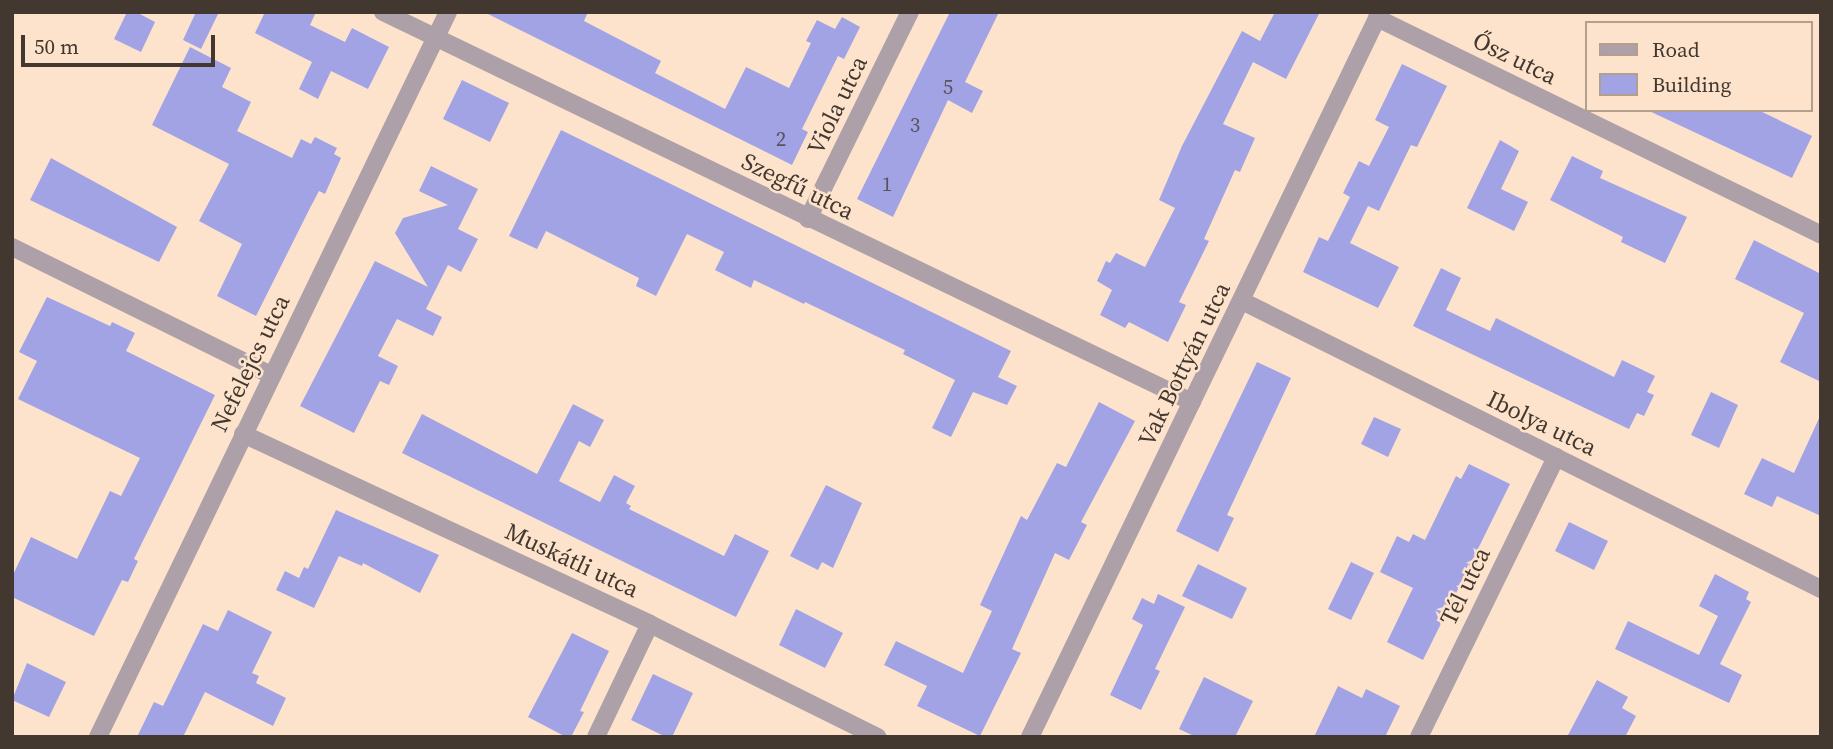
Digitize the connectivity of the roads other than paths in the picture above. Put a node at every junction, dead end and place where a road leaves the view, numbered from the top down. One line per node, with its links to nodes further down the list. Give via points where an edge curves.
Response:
1 (383, 12): 5 (street, Szegfű utca)
2 (448, 12): 5 (street, Nefelejcs utca)
3 (910, 12): 6 (street, Viola utca)
4 (1378, 15): 7 (street, Ősz utca); 9 (street, Vak Bottyán utca)
5 (436, 38): 6 (street, Szegfű utca); 10 (street, Nefelejcs utca)
6 (808, 219): 11 (street, Szegfű utca)
7 (1821, 235)
8 (12, 247): 10 (street)
9 (1242, 301): 11 (street, Vak Bottyán utca); 13 (street, Ibolya utca)
10 (271, 375): 12 (street, Nefelejcs utca)
11 (1192, 402): 19 (street, Vak Bottyán utca)
12 (243, 433): 15 (street, Muskátli utca); 16 (street, Nefelejcs utca)
13 (1556, 457): 14 (street, Ibolya utca); 20 (street, Tél utca)
14 (1821, 589)
15 (650, 624): 17 (street); 18 (street, Muskátli utca)
16 (98, 737)
17 (596, 737)
18 (878, 737)
19 (1030, 737)
20 (1419, 737)

